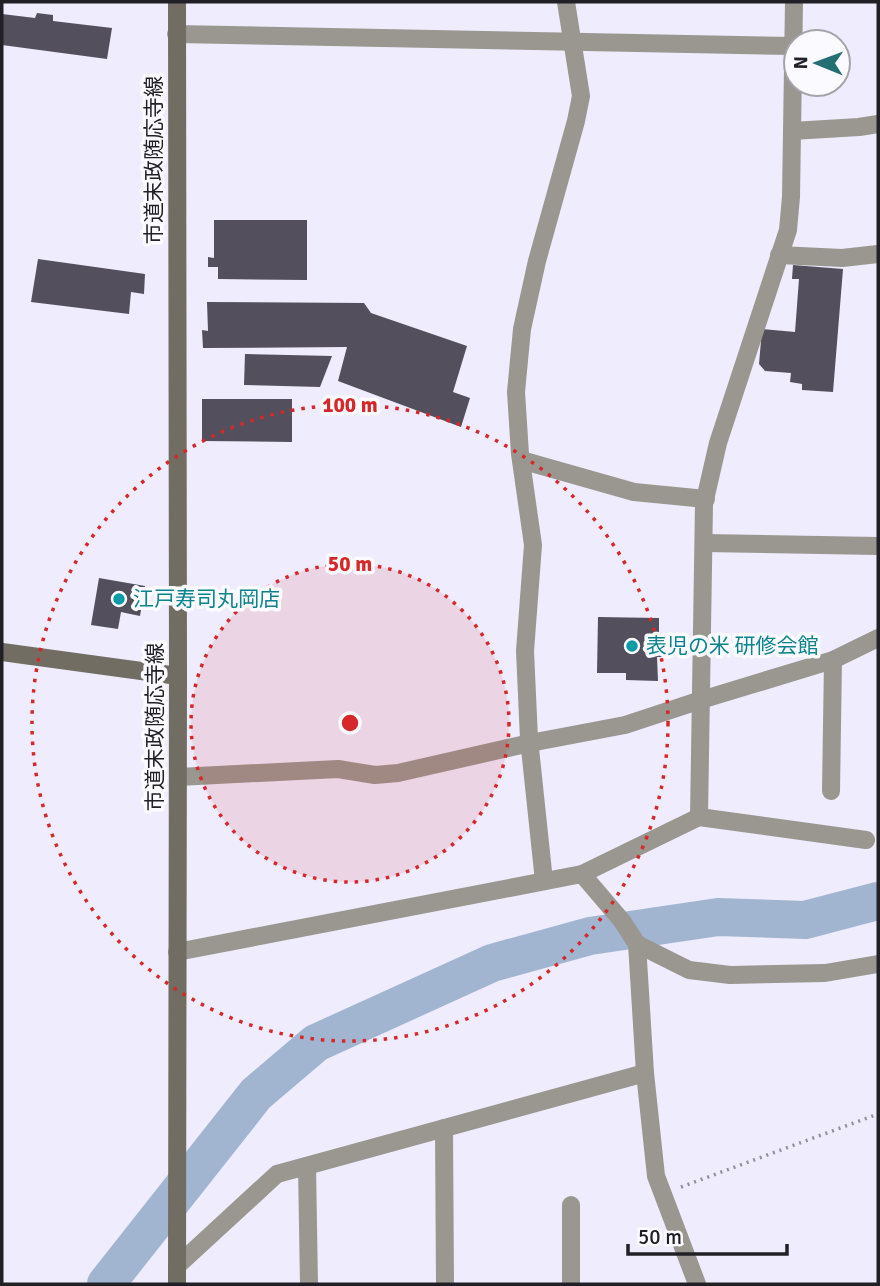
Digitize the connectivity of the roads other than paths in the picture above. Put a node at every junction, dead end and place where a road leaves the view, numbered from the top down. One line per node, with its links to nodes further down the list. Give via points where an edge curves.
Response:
1 (177, 2): 5 (street, 市道末政随応寺線)
2 (566, 2): 6 (street)
3 (794, 2): 4 (street)
4 (794, 28)
5 (176, 34): 6 (street); 20 (street, 市道末政随応寺線)
6 (572, 41): 7 (street); 13 (street, via 581,96 522,328 516,392)
7 (782, 46)
8 (793, 98): 10 (street)
9 (878, 124): 10 (street)
10 (792, 131): 12 (street, via 788,230)
11 (878, 254): 12 (street)
12 (779, 256): 14 (street, via 718,443)
13 (521, 460): 14 (street, via 634,492); 22 (street, via 533,545 525,651)
14 (706, 499): 15 (street)
15 (704, 543): 16 (street); 21 (street)
16 (878, 546)
17 (878, 638): 19 (street)
18 (2, 652): 20 (street)
19 (833, 660): 21 (street); 24 (street)
20 (178, 676): 23 (street, 市道末政随応寺線)
21 (701, 699): 22 (street, via 625,725); 25 (street)
22 (530, 744): 23 (street, via 398,773 375,775 338,769); 28 (street)
23 (178, 777): 30 (street, 市道末政随応寺線)
24 (831, 791)
25 (699, 817): 26 (street); 27 (street)
26 (866, 840)
27 (582, 874): 28 (street); 29 (street)
28 (544, 881): 30 (street)
29 (637, 944): 31 (street, via 689,970 730,975 825,973); 32 (street)
30 (177, 952): 36 (street, 市道末政随応寺線)
31 (878, 964)
32 (645, 1073): 33 (street); 40 (street, via 656,1176)
33 (444, 1128): 34 (street); 38 (street)
34 (307, 1166): 36 (street, via 277,1174); 37 (street)
35 (571, 1205): 39 (street)
36 (177, 1275)
37 (309, 1284)
38 (444, 1284)
39 (571, 1284)
40 (697, 1284)

